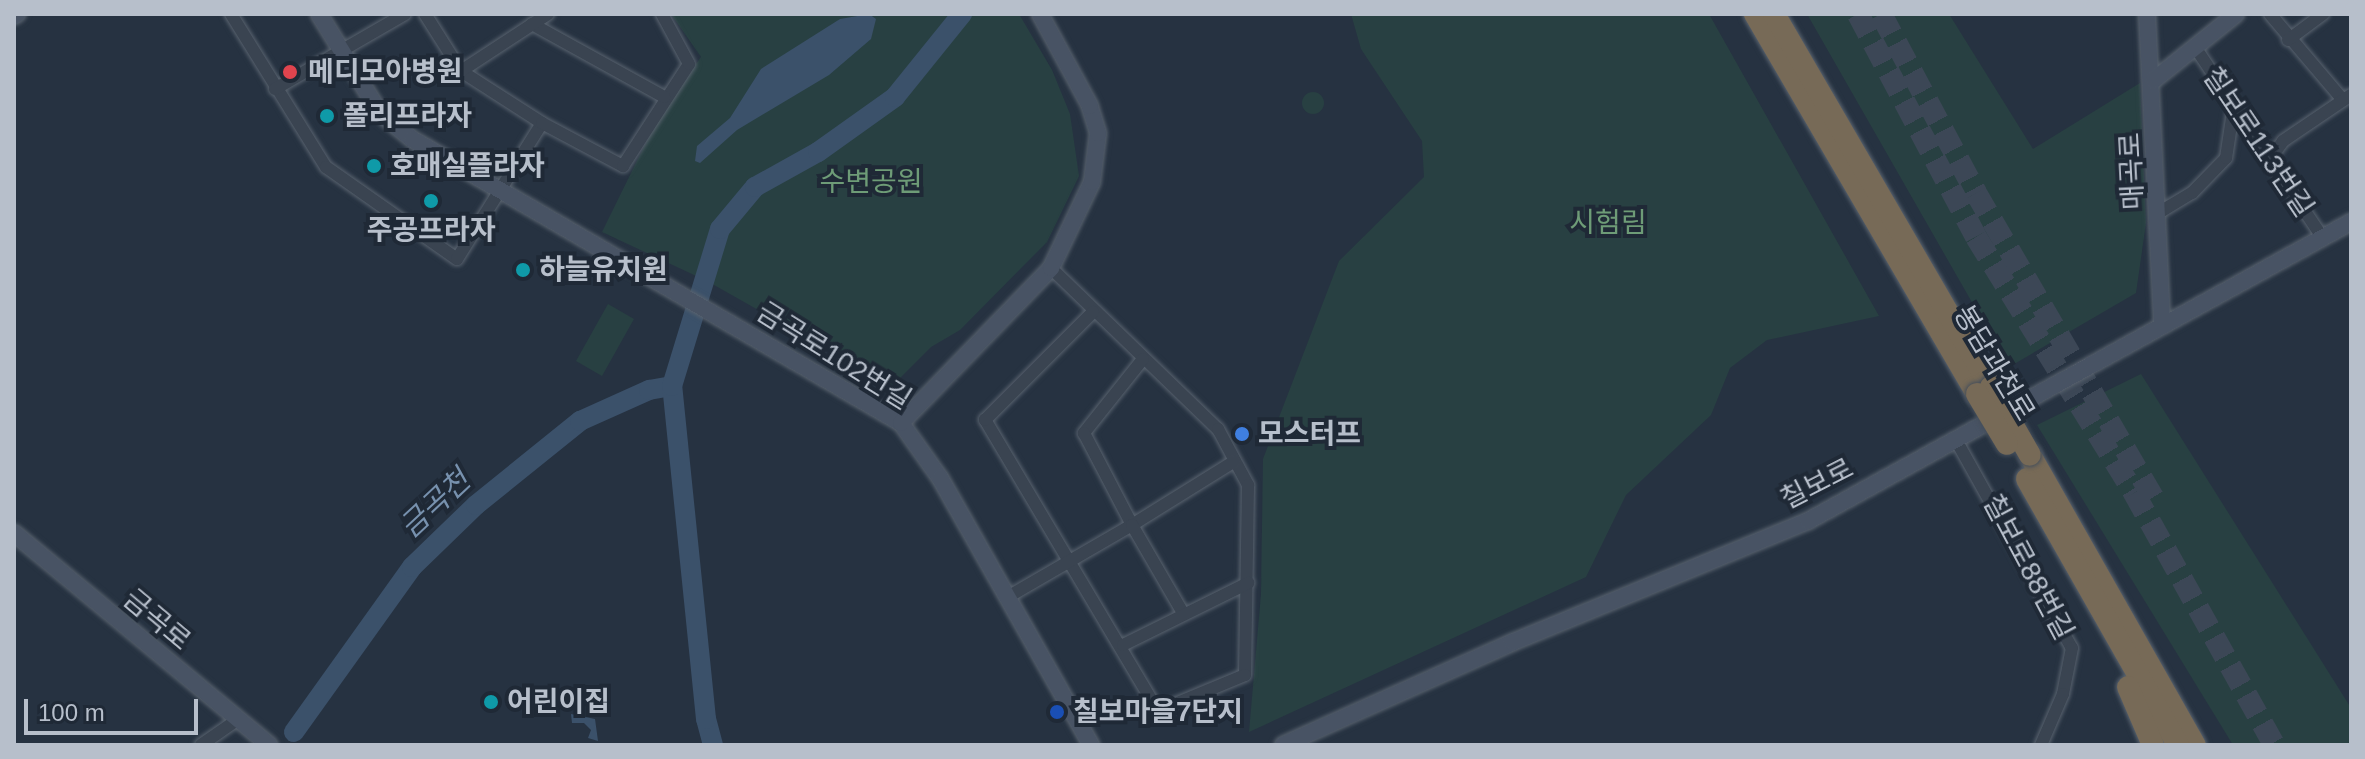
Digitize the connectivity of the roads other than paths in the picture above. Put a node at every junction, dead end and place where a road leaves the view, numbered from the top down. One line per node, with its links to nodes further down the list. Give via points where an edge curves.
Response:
1 (231, 14): 20 (street)
2 (319, 14): 17 (street, 금곡로102번길)
3 (405, 14): 17 (street)
4 (425, 14): 18 (street)
5 (548, 14): 14 (street)
6 (662, 14): 21 (street, via 689,64)
7 (1040, 14): 30 (street, via 1075,74 1098,133 1092,182)
8 (1755, 14): 34 (highway, 봉담과천로)
9 (1774, 14): 34 (highway, 봉담과천로)
10 (2147, 14): 19 (street, 매곡로)
11 (2236, 14): 16 (street)
12 (2270, 14): 15 (street)
13 (2323, 14): 15 (street)
14 (532, 24): 18 (street); 21 (street)
15 (2288, 40): 22 (street)
16 (2195, 47): 19 (street); 23 (street, 칠보로113번길)
17 (341, 53): 20 (street); 26 (street, 금곡로102번길, via 380,113 412,139)
18 (461, 71): 24 (street)
19 (2154, 80): 27 (street, 매곡로)
20 (275, 89): 26 (street, via 326,167 457,259)
21 (664, 97): 24 (street, via 623,166)
22 (2347, 98): 25 (street, via 2283,141)
23 (2234, 105): 25 (street, 칠보로113번길); 27 (street, via 2226,158 2192,193)
24 (542, 123): 26 (street)
25 (2270, 159): 29 (street, 칠보로113번길)
26 (502, 190): 35 (street, 금곡로102번길)
27 (2160, 212): 32 (street, 매곡로)
28 (2351, 222): 29 (street, 칠보로)
29 (2322, 237): 32 (street, 칠보로)
30 (1051, 268): 31 (street); 35 (street)
31 (1093, 312): 33 (street); 40 (street, via 985,420)
32 (2162, 326): 36 (street, 칠보로)
33 (1143, 359): 37 (street, via 1218,429); 38 (street, via 1084,433)
34 (1984, 390): 44 (highway, 봉담과천로, bridge)
35 (901, 423): 42 (street, 금곡로102번길, via 940,478)
36 (1956, 440): 50 (street, 칠보로, via 1808,521 1513,642); 51 (street, 칠보로88번길, via 2072,648 2063,694)
37 (1235, 461): 38 (street); 41 (street, via 1248,485)
38 (1132, 525): 40 (street); 43 (street)
39 (14, 533): 46 (street, 금곡로)
40 (1070, 558): 42 (street); 45 (street)
41 (1248, 583): 43 (street); 45 (street, via 1245,675 1158,711)
42 (1006, 598): 49 (street, 금곡로102번길)
43 (1183, 613): 45 (street)
44 (2119, 629): 52 (highway, via 2121,673); 53 (highway, 봉담과천로); 54 (highway, 봉담과천로); 55 (highway, via 2162,667)
45 (1123, 645)
46 (237, 720): 47 (street); 48 (street, 금곡로)
47 (201, 745)
48 (269, 745)
49 (1091, 745)
50 (1283, 745)
51 (2041, 745)
52 (2153, 745)
53 (2178, 745)
54 (2195, 745)
55 (2212, 745)

